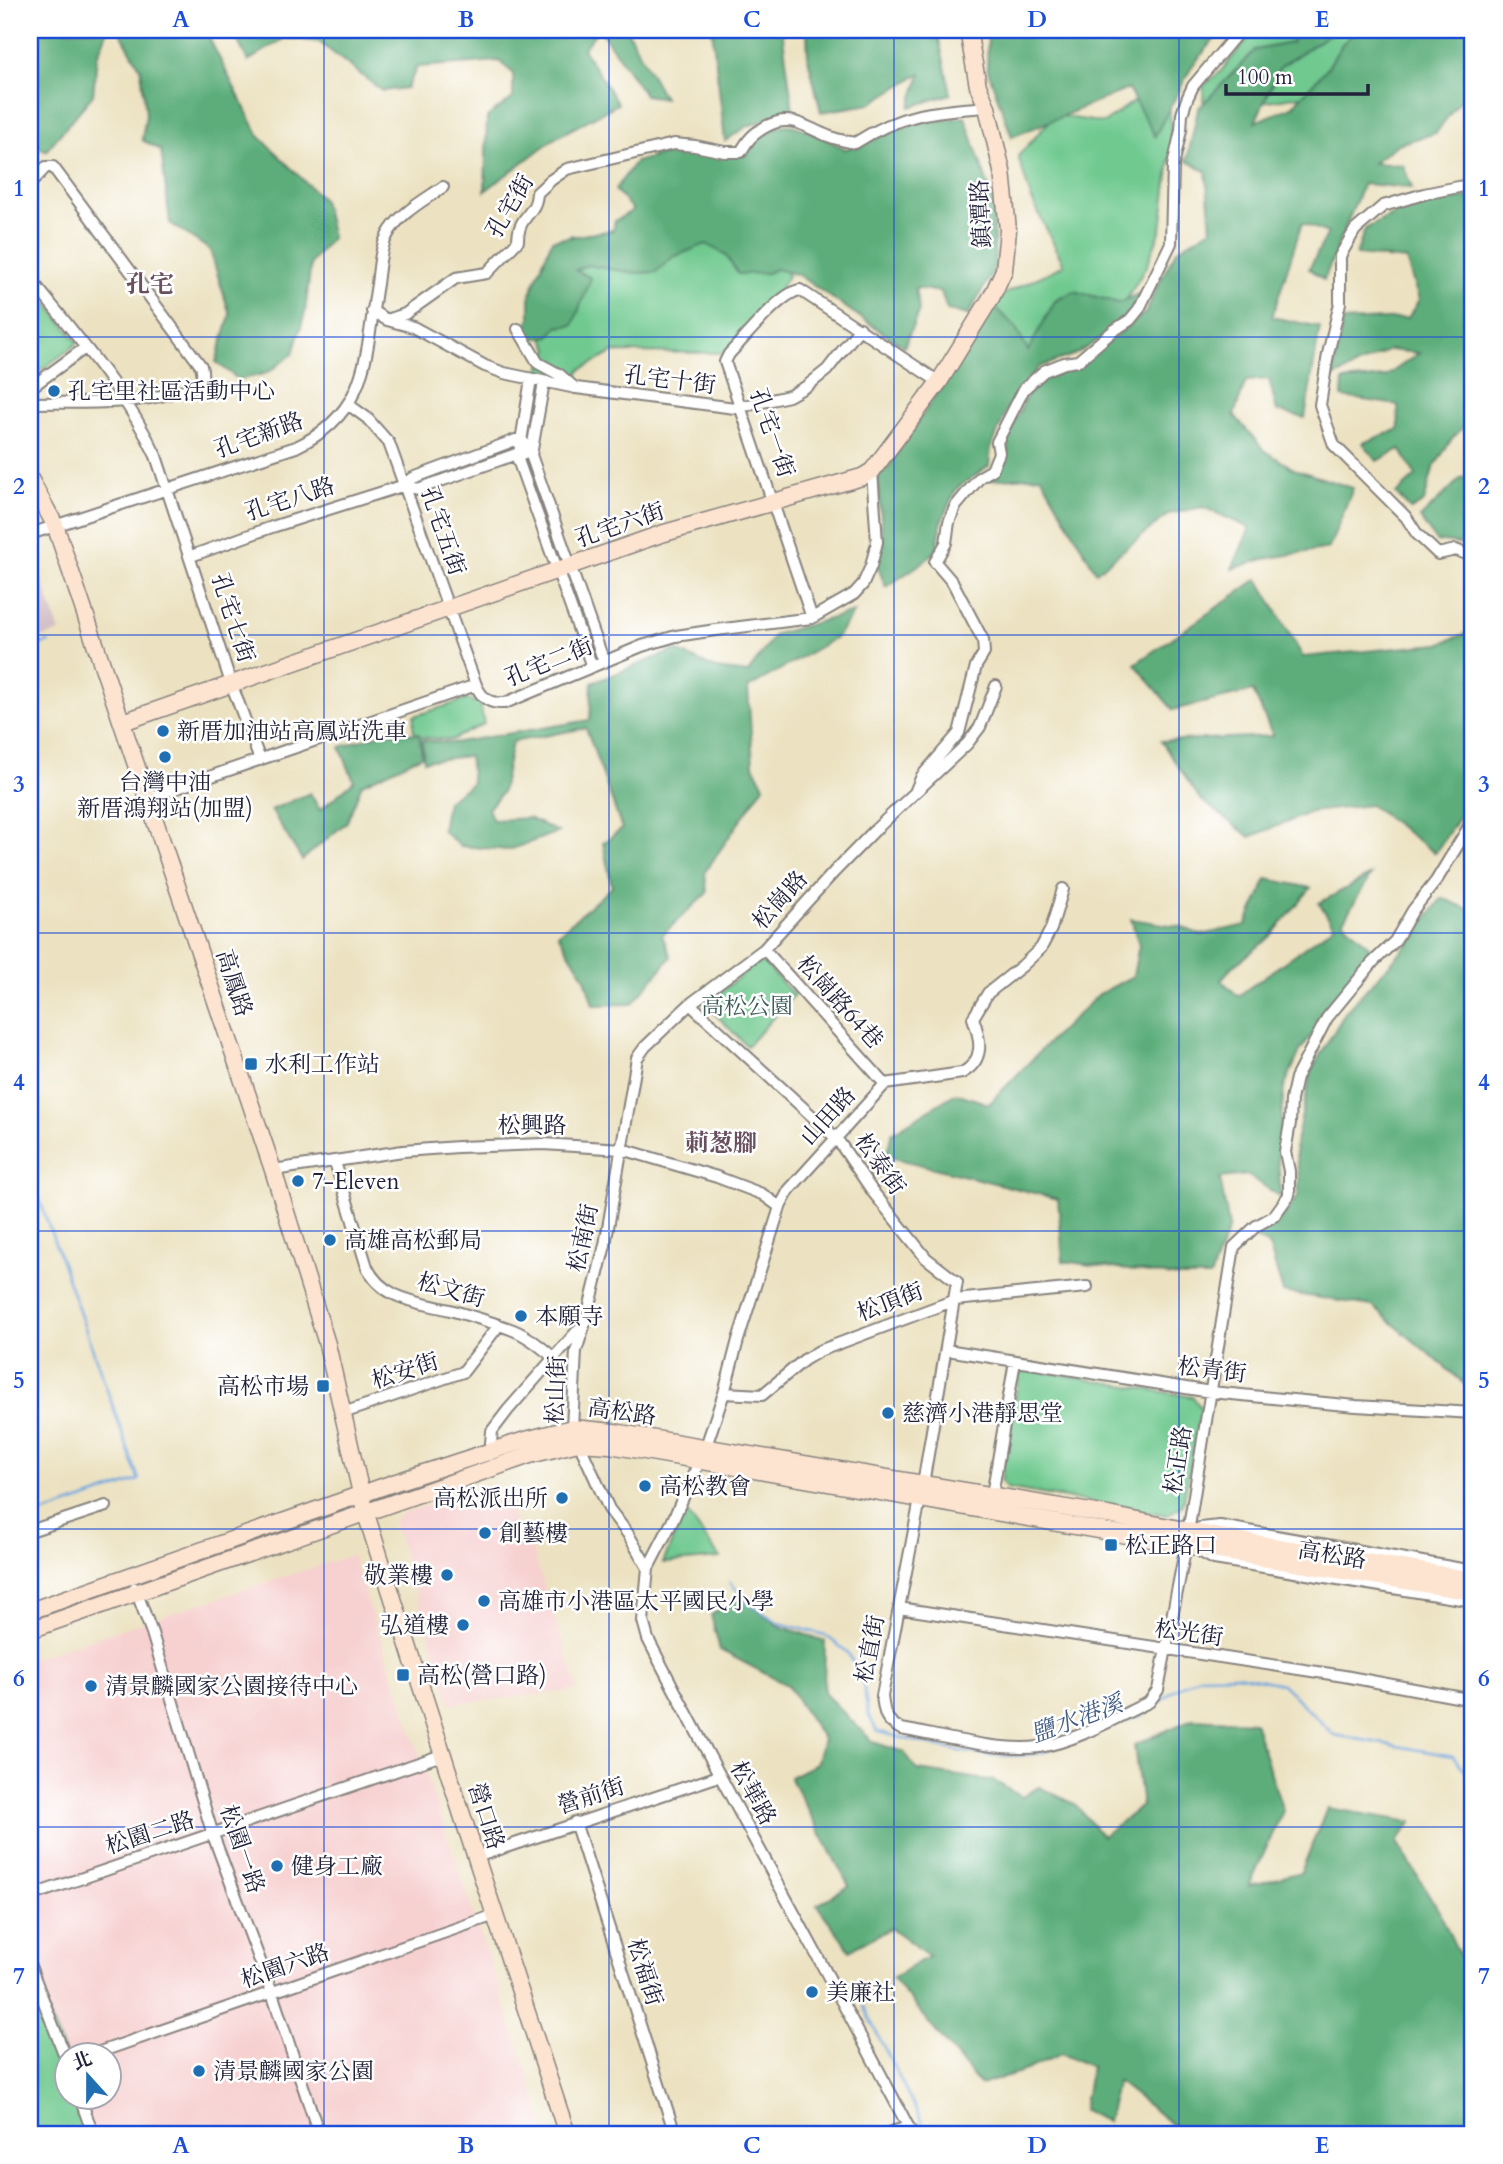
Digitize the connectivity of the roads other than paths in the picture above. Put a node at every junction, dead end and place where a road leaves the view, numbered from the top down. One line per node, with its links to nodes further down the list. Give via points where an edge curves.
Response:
1 (968, 30): 3 (street, 鎮潭路)
2 (1240, 30): 44 (street, via 1187,99 1173,166 1171,243 1139,309 1078,361 1044,371 1024,389 997,442 999,453 992,470 980,477 955,507 946,543 935,562 953,583 983,640 984,653 976,666 959,733 922,776)
3 (987, 107): 9 (street, 孔宅街, via 912,115 855,142 825,136 790,119 773,123 749,138 741,152 674,144 567,169 537,193 537,204 518,228 517,242 487,273 456,278 405,314); 15 (street, 鎮潭路, via 1007,202 1004,270)
4 (30, 184): 18 (street, via 46,167 53,167 201,366 196,386)
5 (1473, 184): 33 (street, via 1383,206 1356,230 1340,256 1340,303 1321,405 1334,445 1406,517 1417,534 1438,554 1456,550)
6 (443, 187): 8 (street, 孔宅新路, via 404,215 386,237)
7 (30, 278): 12 (street)
8 (372, 311): 9 (street); 20 (street, 孔宅新路, via 360,381)
9 (387, 320): 13 (street, 孔宅十街, via 413,327 485,366)
10 (860, 328): 15 (street); 21 (street, 孔宅十街, via 827,370 807,386 789,396); 21 (street, 孔宅一街, via 795,290 725,362)
11 (518, 329): 17 (street, via 538,363)
12 (85, 348): 16 (street); 18 (street)
13 (531, 379): 14 (street, 孔宅十街); 22 (street)
14 (544, 382): 17 (street, 孔宅十街); 24 (street)
15 (939, 382): 25 (street)
16 (30, 388)
17 (576, 388): 21 (street, 孔宅十街)
18 (126, 402): 19 (street); 28 (street, via 142,427)
19 (30, 403)
20 (349, 405): 27 (street, 孔宅五街, via 389,443); 28 (street, 孔宅新路, via 318,437)
21 (740, 408): 29 (street, 孔宅一街)
22 (521, 438): 23 (street); 24 (street); 27 (street, 孔宅八路)
23 (519, 453): 24 (street, 孔宅八路); 27 (street, 孔宅八路, via 418,489); 34 (street)
24 (531, 455): 34 (street)
25 (872, 471): 29 (street, 孔宅六街); 36 (street, 孔宅二街, via 877,542 872,566 854,594)
26 (30, 479): 30 (street, 高鳳路)
27 (405, 485): 32 (street, 孔宅八路); 35 (street, 孔宅五街)
28 (167, 489): 30 (street, 孔宅新路); 32 (street, 孔宅七街)
29 (773, 502): 34 (street, 孔宅六街, via 661,534); 36 (street, 孔宅一街)
30 (55, 524): 31 (street, 孔宅新路); 42 (street, 高鳳路)
31 (30, 534)
32 (191, 556): 39 (street, 孔宅七街)
33 (1473, 557)
34 (563, 569): 35 (street, 孔宅六街); 37 (street); 38 (street)
35 (447, 608): 39 (street, 孔宅六街); 40 (street, 孔宅五街)
36 (812, 618): 37 (street, 孔宅二街, via 676,636)
37 (604, 662): 38 (street, 孔宅二街)
38 (592, 667): 40 (street, 孔宅二街, via 505,703 487,701)
39 (231, 683): 42 (street, 孔宅六街); 43 (street, 孔宅七街)
40 (476, 685): 43 (street, 孔宅二街)
41 (996, 686): 44 (street, 松崗路, via 980,727)
42 (123, 722): 45 (street, 高鳳路)
43 (260, 760): 45 (street, 孔宅二街)
44 (913, 796): 48 (street, 松崗路, via 834,872)
45 (148, 798): 54 (street, 高鳳路)
46 (1473, 820): 63 (street, 松正路, via 1395,941 1328,1018 1296,1078 1285,1152 1289,1195 1274,1216 1234,1247)
47 (1063, 889): 50 (street, 山田路, via 1041,948 988,993 973,1018 980,1046 971,1068 953,1075)
48 (764, 949): 49 (street, 松崗路); 50 (street, 松崗路64巷)
49 (690, 1004): 51 (street, 松泰街); 52 (street, 松崗路, via 637,1058)
50 (885, 1084): 51 (street, 山田路)
51 (837, 1139): 55 (street, 山田路, via 800,1177); 57 (street, 松泰街, via 926,1258 957,1282)
52 (622, 1149): 53 (street, 松興路, via 543,1144 458,1147); 55 (street, 松興路, via 717,1177 762,1194); 58 (street, 松南街)
53 (335, 1161): 54 (street, 松興路); 59 (street, 松文街, via 372,1279 408,1301)
54 (273, 1170): 65 (street, 高鳳路, via 327,1344)
55 (780, 1207): 64 (street, 山田路)
56 (1087, 1287): 57 (street, 松頂街)
57 (955, 1300): 60 (street, 松直街); 64 (street, 松頂街, via 819,1351 762,1395)
58 (586, 1321): 61 (street, 松南街); 67 (street, 松山街, via 576,1351)
59 (499, 1325): 61 (street, 松文街); 65 (street, 松安街, via 463,1372)
60 (947, 1350): 62 (street, 松青街); 70 (street, 松直街)
61 (553, 1357): 69 (street, 松南街, via 492,1432)
62 (1015, 1361): 63 (street, 松青街); 72 (street)
63 (1211, 1392): 66 (street, 松青街); 76 (street, 松正路)
64 (724, 1393): 68 (street, 山田路)
65 (342, 1413): 71 (street, 高鳳路)
66 (1473, 1413)
67 (575, 1436): 68 (street, 高松路, via 610,1445); 69 (street, 高松路); 78 (street, 松山街, via 608,1508)
68 (703, 1455): 70 (street, 高松路); 78 (street, 松華路)
69 (491, 1459): 71 (street, 高松路); 74 (street, 高松路)
70 (921, 1491): 72 (street, 高松路); 76 (street, 高松路); 85 (street, 松直街)
71 (360, 1495): 74 (street, 高鳳路); 80 (street, 高松路)
72 (992, 1495): 76 (street, 高松路)
73 (106, 1506): 75 (street)
74 (365, 1511): 82 (street, 高松路); 90 (street, 營口路)
75 (30, 1531)
76 (1187, 1537): 77 (street, 高松路); 79 (street, 高松路, via 1220,1527); 84 (street, 高松路, via 1214,1559); 88 (street, 松正路)
77 (1220, 1544): 81 (street, 高松路); 83 (street, 高松路)
78 (649, 1568): 91 (street, 松華路, via 643,1621 648,1639)
79 (1473, 1571)
80 (131, 1576): 82 (street, 松園一路); 86 (street, 高松路)
81 (1473, 1580)
82 (136, 1592): 87 (street, 高松路); 93 (street, 松園一路)
83 (1473, 1592)
84 (1473, 1601)
85 (899, 1608): 88 (street, 松光街); 88 (street, 松直街, via 881,1696 888,1723 1003,1747 1040,1747 1068,1739 1149,1702 1158,1690)
86 (30, 1611)
87 (30, 1630)
88 (1167, 1651): 89 (street, 松光街)
89 (1473, 1700)
90 (442, 1755): 93 (street, 松園二路); 94 (street, 營口路)
91 (719, 1776): 92 (street, 營前街); 102 (street, 松華路)
92 (575, 1822): 94 (street, 營前街); 106 (street, 松福街)
93 (213, 1835): 95 (street, 松園二路); 98 (street, 松園一路)
94 (476, 1857): 96 (street, 營口路)
95 (30, 1896)
96 (495, 1915): 98 (street, 松園六路); 105 (street, 營口路)
97 (30, 1966): 99 (street)
98 (272, 1993): 100 (street, 松園六路); 104 (street, 松園一路)
99 (59, 2042)
100 (122, 2044)
101 (85, 2112): 103 (street)
102 (910, 2131): 107 (street)
103 (93, 2134)
104 (319, 2134)
105 (567, 2134)
106 (675, 2134)
107 (885, 2134)

